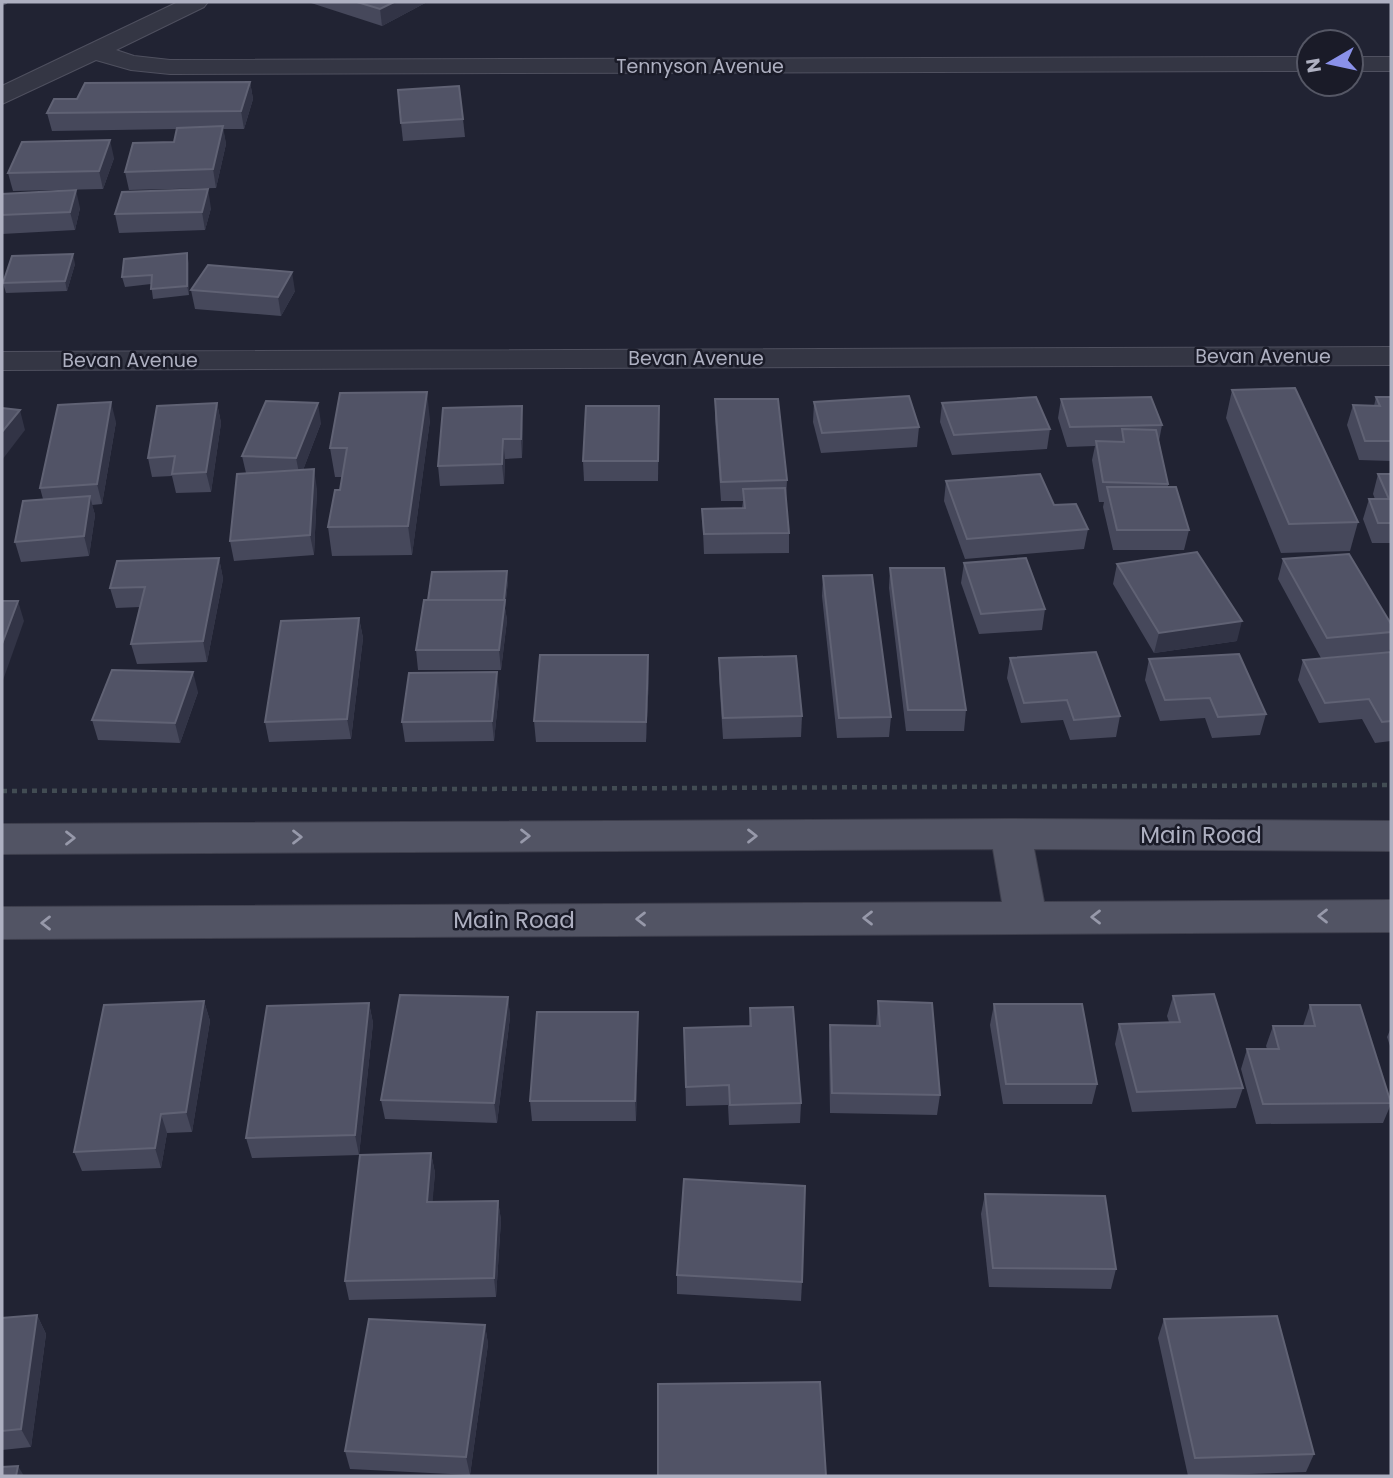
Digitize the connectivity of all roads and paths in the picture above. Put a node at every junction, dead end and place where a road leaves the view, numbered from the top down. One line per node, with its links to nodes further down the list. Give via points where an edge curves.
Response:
1 (196, 2): 2 (street)
2 (94, 51): 3 (street, Tennyson Avenue, via 170,67); 6 (street)
3 (1295, 64)
4 (1365, 64): 5 (street)
5 (1391, 64)
6 (2, 96)
7 (1391, 356): 8 (street, Bevan Avenue)
8 (2, 361)
9 (1391, 785): 10 (path)
10 (2, 791)
11 (1012, 834): 12 (main road, Main Road); 13 (main road, Main Road, one-way to 11); 15 (main road)
12 (1391, 836)
13 (2, 839)
14 (1391, 916): 15 (main road, Main Road, one-way to 15)
15 (1026, 917): 16 (main road, Main Road, one-way to 16)
16 (2, 923)

